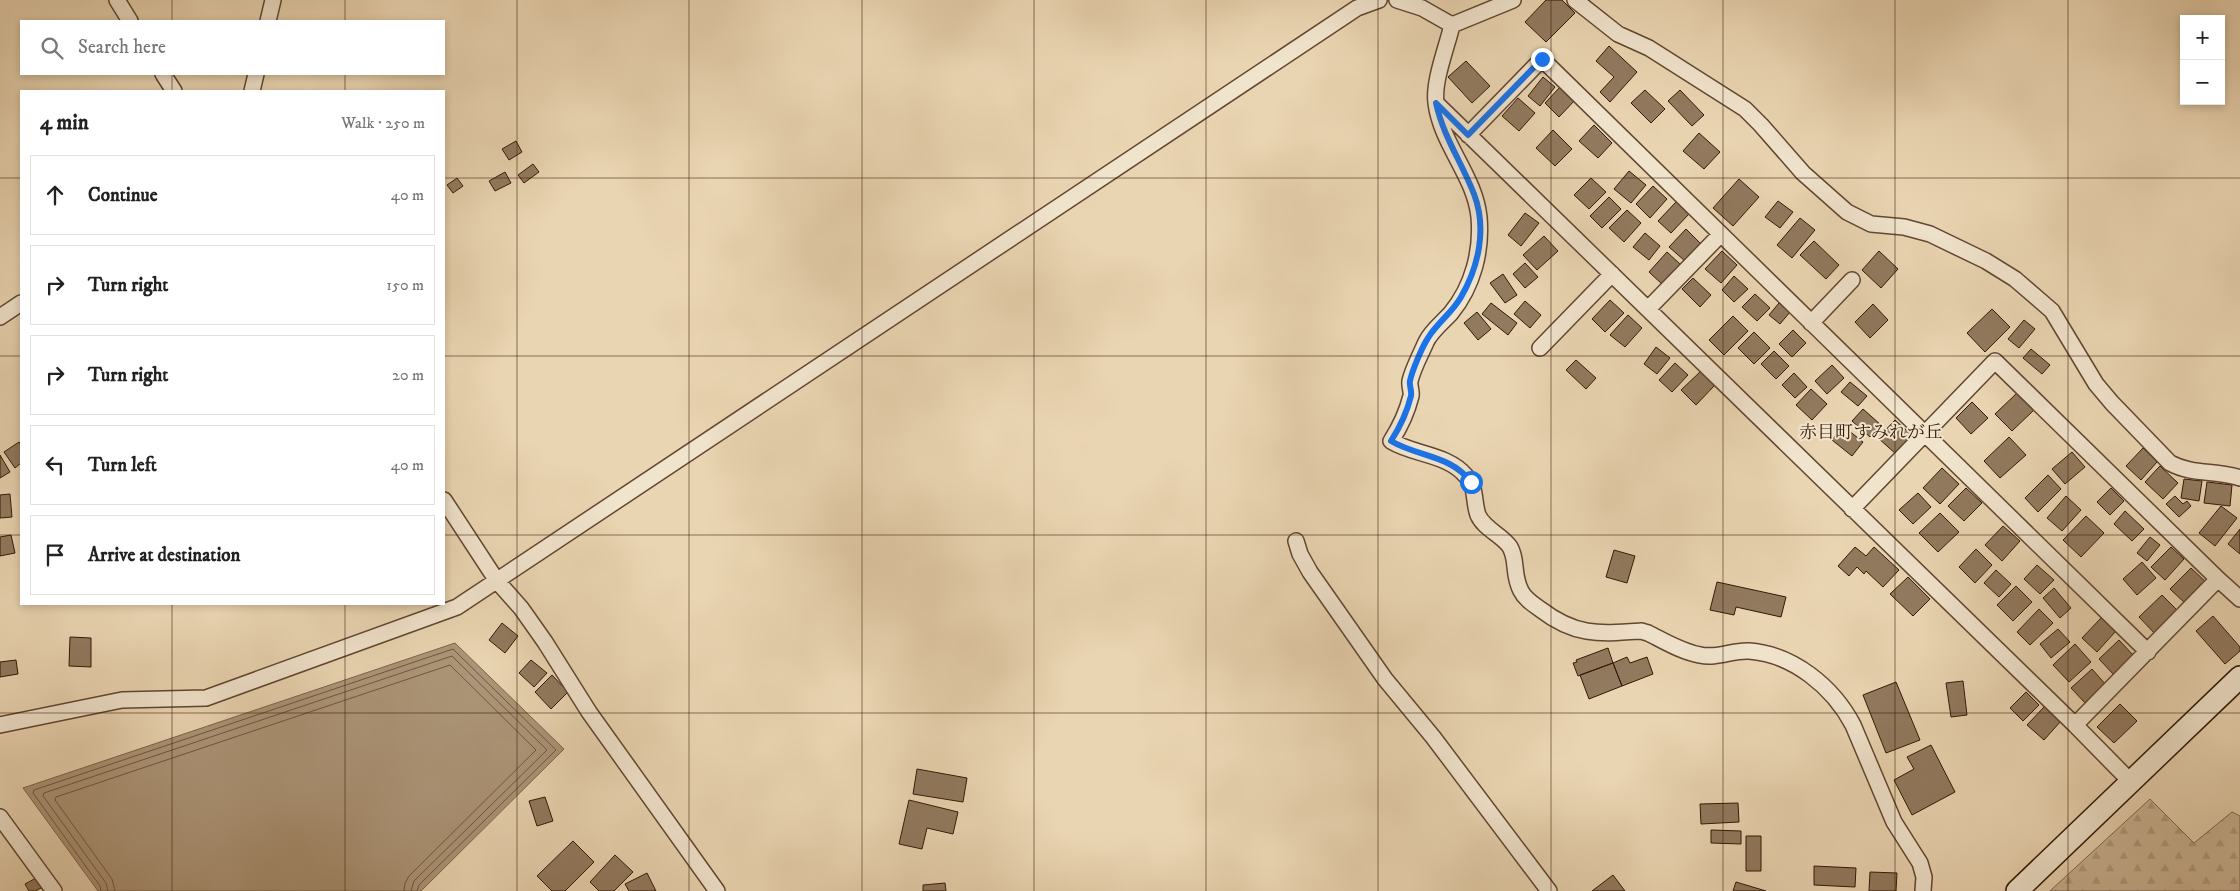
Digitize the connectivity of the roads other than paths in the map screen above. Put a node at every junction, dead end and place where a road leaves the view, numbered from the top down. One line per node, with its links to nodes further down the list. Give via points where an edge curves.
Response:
1 (117, 0): 7 (street)
2 (273, 0): 8 (street)
3 (1378, 0): 30 (street, via 1357,8)
4 (1397, 0): 9 (street, via 1422,8)
5 (1513, 0): 9 (street)
6 (1574, 0): 25 (street, via 1618,34 1649,48 1745,110 1803,173 1847,212 1871,224 1904,226 1930,234 2015,279 2052,310 2096,384 2170,463 2181,469)
7 (129, 20)
8 (268, 20)
9 (1452, 25): 14 (street)
10 (164, 75): 12 (street)
11 (256, 75): 13 (street)
12 (173, 90)
13 (252, 90)
14 (1436, 103): 15 (street); 41 (street, via 1450,146 1475,196 1480,242 1471,277 1461,297 1428,338 1410,381 1411,394 1406,414 1391,441 1404,449 1449,463 1466,475 1474,490 1479,517 1505,540 1514,555 1515,578 1522,594 1551,617 1596,634 1648,633 1698,655 1763,653 1798,668 1821,684 1848,715 1894,822 1920,863)
15 (1468, 135): 16 (street, via 1542,59); 17 (street)
16 (1720, 235): 20 (street); 22 (street)
17 (1612, 274): 20 (street); 23 (street)
18 (1852, 280): 22 (street)
19 (20, 304): 21 (street)
20 (1648, 309): 27 (street)
21 (0, 317)
22 (1811, 322): 24 (street)
23 (1540, 348)
24 (1924, 434): 27 (street); 29 (street, via 1995,361); 32 (street)
25 (2240, 478)
26 (445, 502): 30 (street)
27 (1852, 509): 35 (street)
28 (1296, 541): 40 (street, via 1310,572 1385,680 1433,737)
29 (2218, 579): 31 (street); 32 (street)
30 (497, 581): 34 (street, via 457,607 206,698 122,700); 39 (street, via 545,642 589,712)
31 (2240, 599)
32 (2148, 652): 35 (street)
33 (2240, 677): 36 (street)
34 (0, 725)
35 (2076, 725): 36 (street)
36 (2131, 782): 42 (street)
37 (0, 817): 38 (street)
38 (54, 891)
39 (717, 891)
40 (1549, 891)
41 (1923, 891)
42 (2017, 891)

